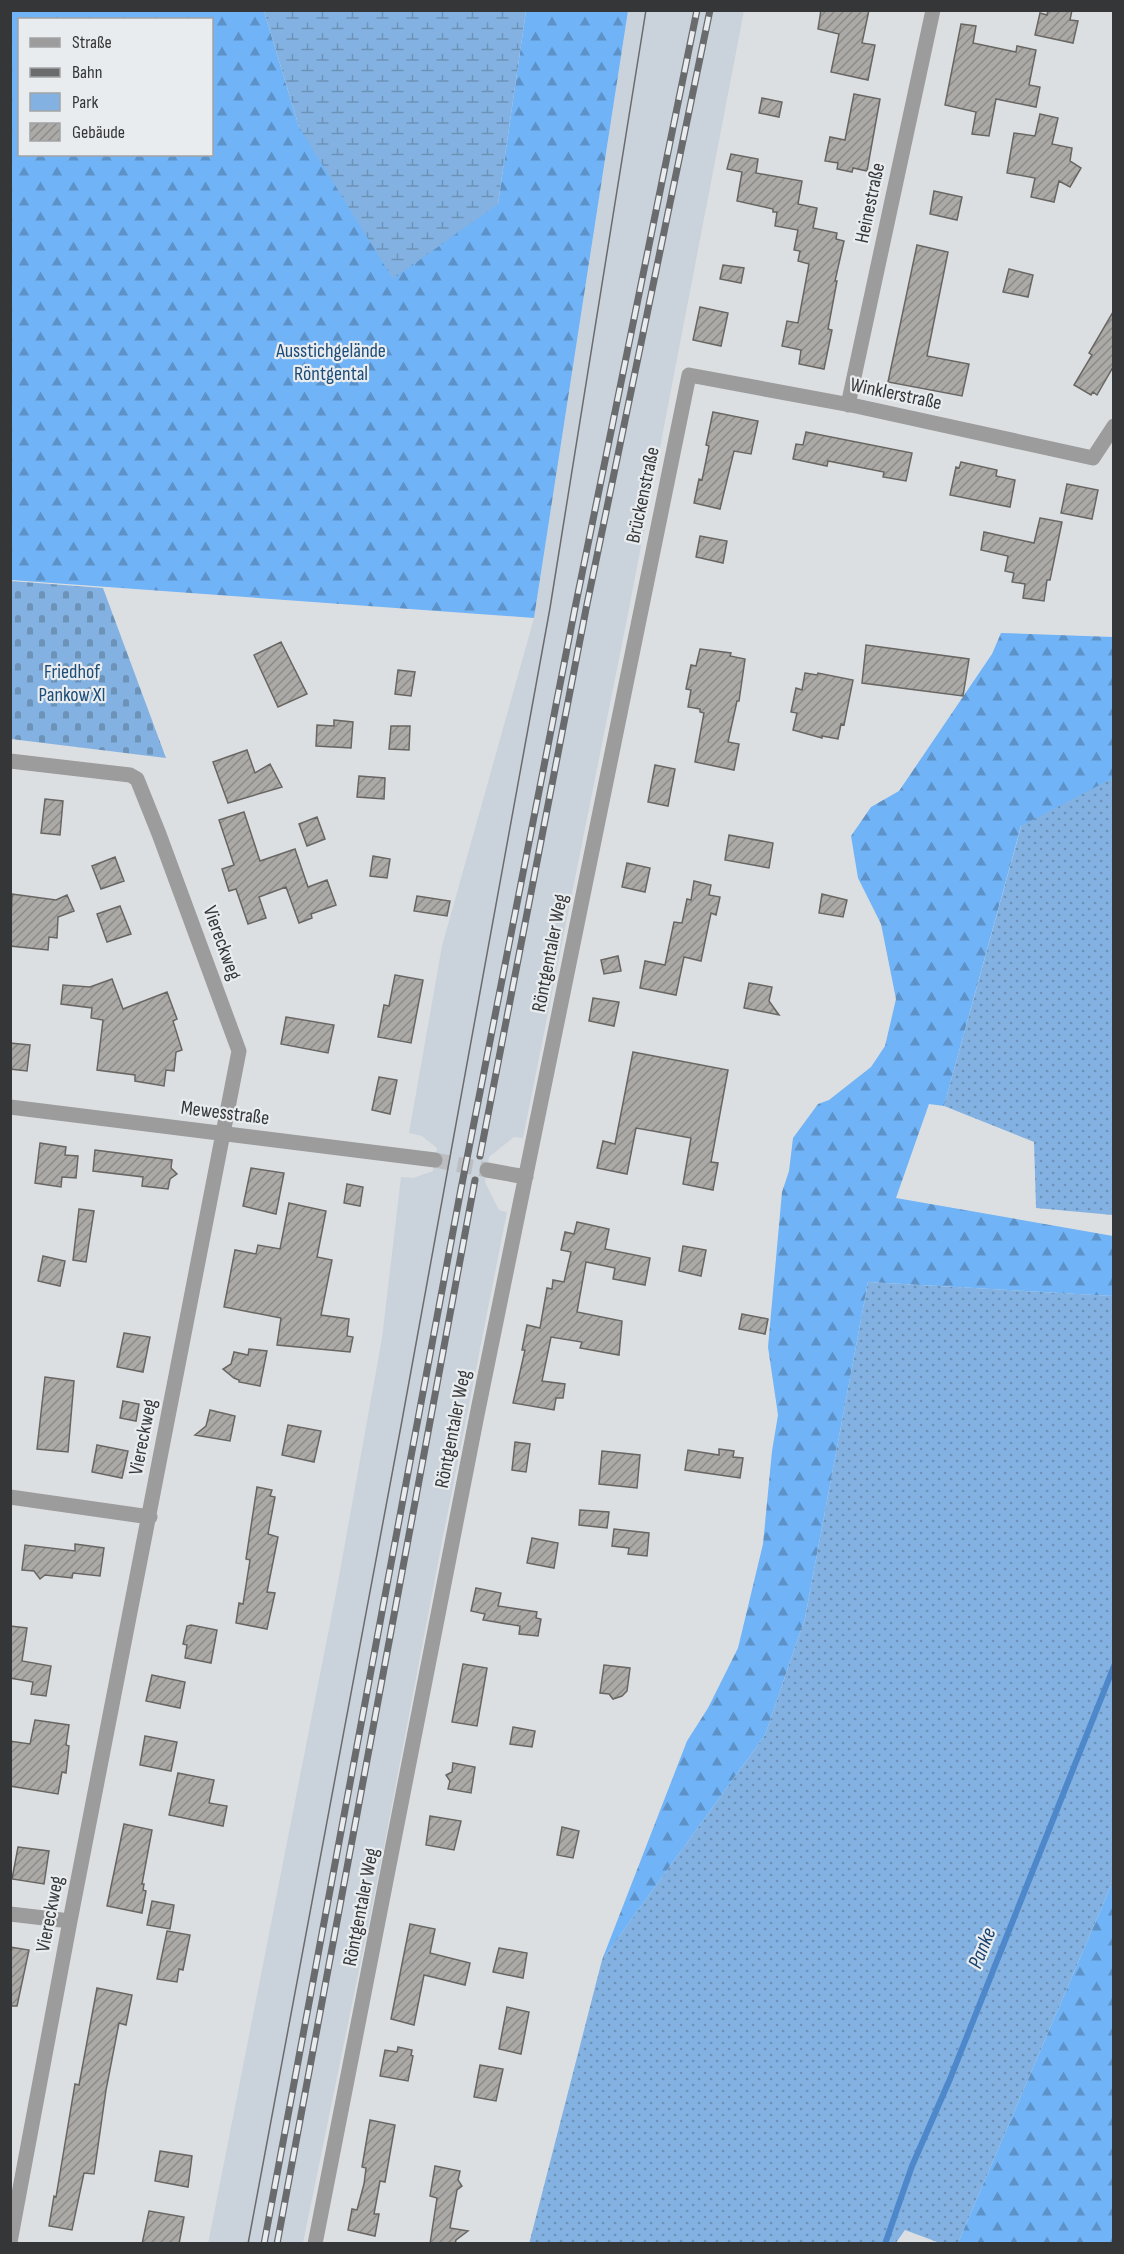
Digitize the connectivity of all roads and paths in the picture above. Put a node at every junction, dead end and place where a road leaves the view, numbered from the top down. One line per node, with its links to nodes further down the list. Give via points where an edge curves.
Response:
1 (933, 10): 3 (street, Heinestraße)
2 (689, 375): 3 (street, Winklerstraße); 5 (street, Brückenstraße)
3 (848, 405): 4 (street, Winklerstraße, via 1093,458)
4 (1113, 426)
5 (637, 624): 11 (street, Röntgentaler Weg)
6 (10, 761): 8 (street, Viereckweg, via 130,775 141,785 239,1051)
7 (10, 1107): 8 (street, Mewesstraße)
8 (223, 1134): 9 (street, Mewesstraße); 13 (street, Viereckweg)
9 (435, 1160)
10 (487, 1170): 11 (street)
11 (526, 1177): 17 (street, Röntgentaler Weg)
12 (10, 1497): 13 (street)
13 (150, 1517): 15 (street, Viereckweg)
14 (10, 1914): 15 (street)
15 (70, 1921): 16 (street, Viereckweg)
16 (10, 2242)
17 (315, 2244)

